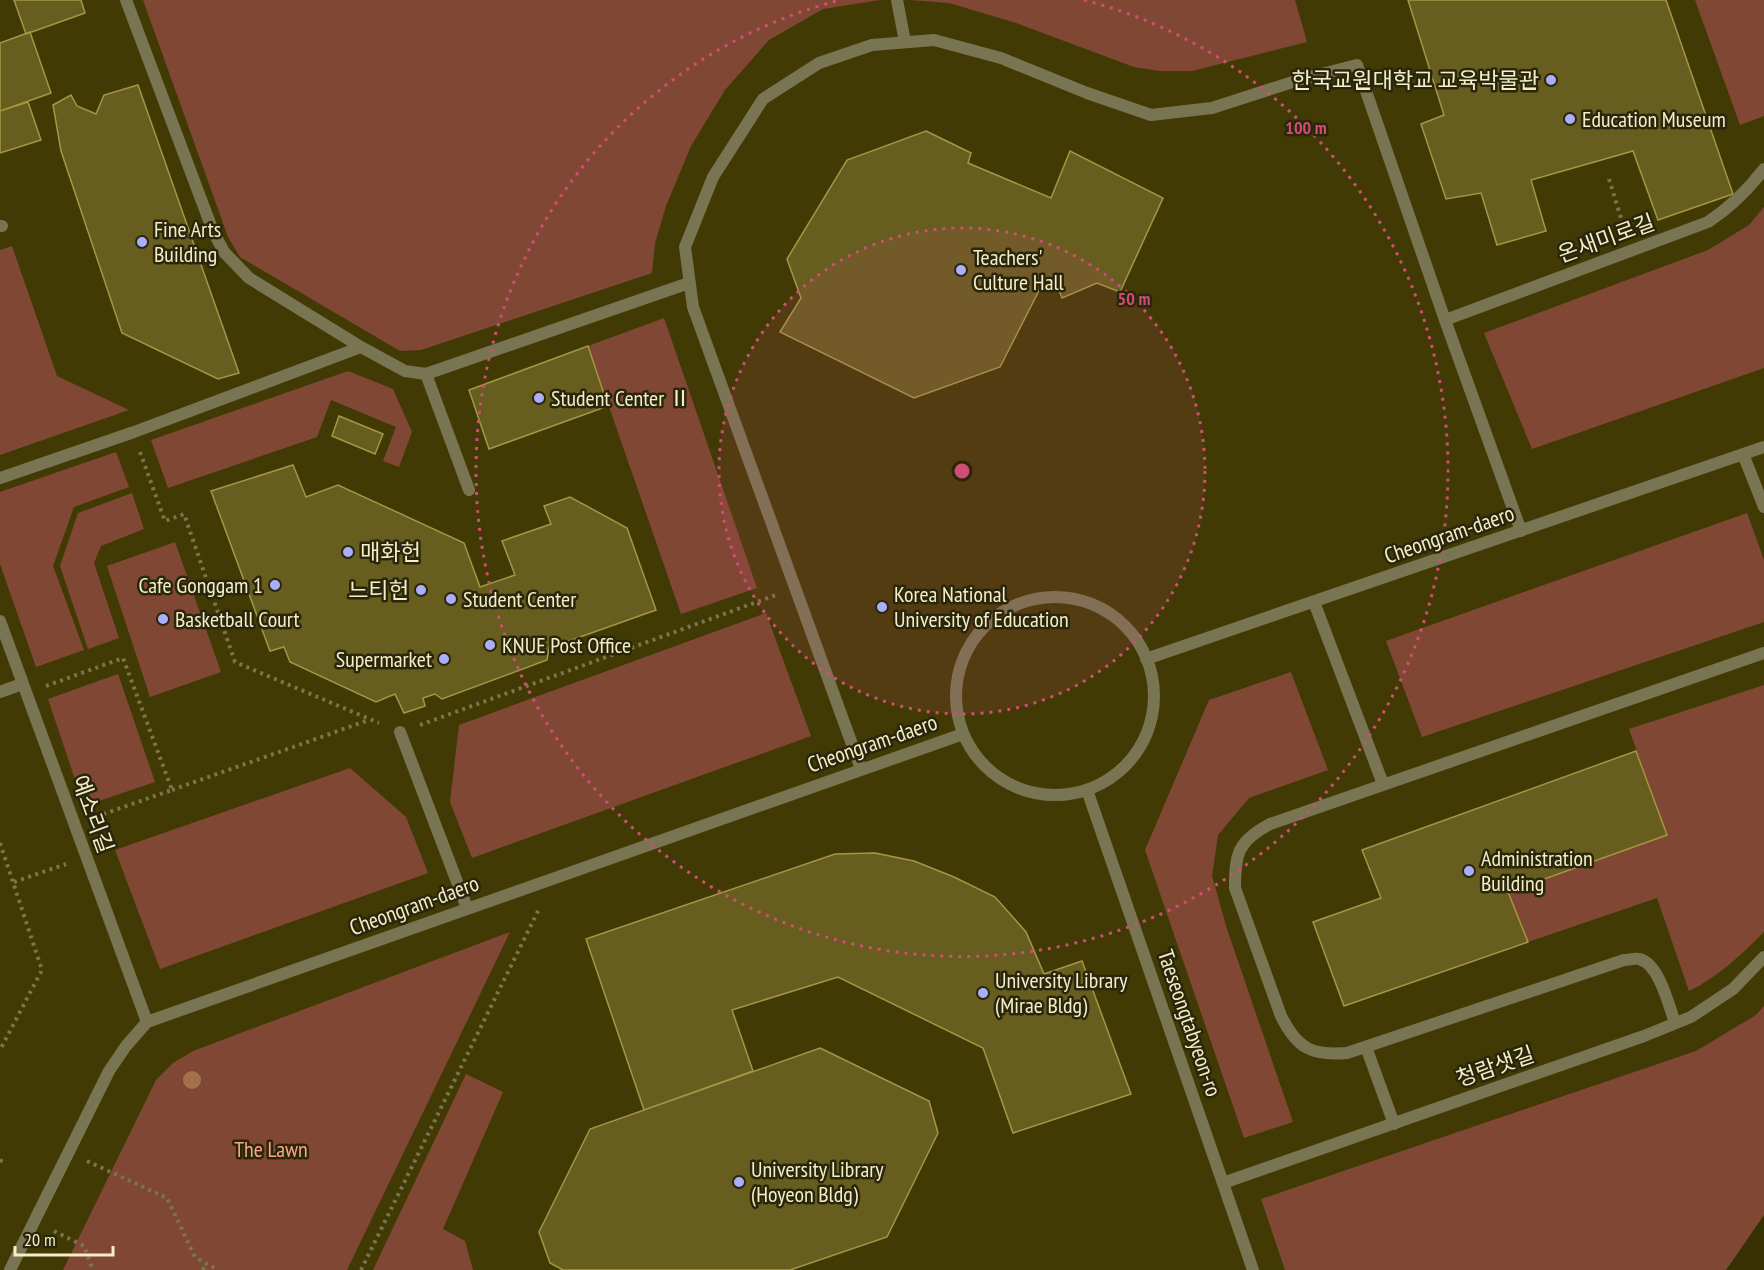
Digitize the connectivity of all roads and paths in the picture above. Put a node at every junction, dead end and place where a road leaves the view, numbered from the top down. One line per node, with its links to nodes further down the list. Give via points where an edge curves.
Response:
1 (126, 0): 9 (street, via 224,252 249,278)
2 (897, 0): 3 (street)
3 (905, 42): 7 (street, via 872,45 819,63 763,99 713,177 685,248); 8 (street, via 934,40 1001,58 1151,115 1212,108 1357,65)
4 (1764, 169): 6 (street, 온새미로길, via 1747,192 1708,222)
5 (1609, 179): 6 (path)
6 (1631, 252): 8 (street, 온새미로길)
7 (689, 283): 10 (street); 18 (street, via 693,307)
8 (1445, 320): 17 (street)
9 (361, 347): 10 (street, via 405,371); 14 (street)
10 (426, 374): 15 (street)
11 (1764, 447): 13 (street, Cheongram-daero)
12 (140, 450): 25 (path, via 165,521 184,514 235,662)
13 (1743, 454): 16 (street); 17 (street, Cheongram-daero)
14 (0, 478)
15 (469, 490)
16 (1764, 507)
17 (1521, 531): 19 (street, Cheongram-daero)
18 (794, 589): 26 (path); 28 (street)
19 (1314, 602): 22 (street, Cheongram-daero); 29 (street)
20 (0, 621): 23 (street, 예소리길)
21 (1764, 653): 29 (street)
22 (1146, 659): 27 (street, via 1142,647 1117,617 1082,600 1042,597 1005,609 976,634 958,669 955,708); 31 (street, via 1154,684 1151,723 1134,758 1104,784)
23 (24, 688): 24 (street); 30 (path, via 123,658); 32 (street, 예소리길)
24 (0, 692)
25 (370, 720): 26 (path); 30 (path)
26 (400, 732): 37 (street)
27 (963, 734): 28 (street, Cheongram-daero); 31 (street, via 967,745 993,775 1028,793 1067,796)
28 (861, 769): 35 (street, Cheongram-daero)
29 (1383, 784): 41 (street, via 1291,815 1252,833 1235,866 1235,888 1290,1034 1302,1046 1318,1052 1347,1053)
30 (172, 790): 32 (path)
31 (1087, 790): 45 (street, Taeseongtabyeon-ro)
32 (75, 825): 34 (street, 예소리길)
33 (0, 843): 36 (path)
34 (87, 857): 36 (path); 39 (street, 예소리길)
35 (555, 878): 37 (street, Cheongram-daero); 52 (path)
36 (14, 882): 42 (path, via 42,970)
37 (467, 908): 39 (street, Cheongram-daero)
38 (1764, 957): 40 (street, 청람샛길, via 1733,989)
39 (147, 1022): 44 (street, Cheongram-daero, via 109,1071)
40 (1675, 1023): 41 (street, via 1650,964 1639,959 1624,960); 43 (street, 청람샛길)
41 (1366, 1047): 43 (street)
42 (0, 1050)
43 (1394, 1124): 45 (street, 청람샛길)
44 (68, 1152): 46 (street, Cheongram-daero); 47 (path, via 166,1198 195,1257)
45 (1223, 1183): 53 (street, Taeseongtabyeon-ro)
46 (35, 1222): 48 (street, Cheongram-daero); 49 (path, via 84,1246)
47 (205, 1264): 50 (path); 51 (path)
48 (10, 1270)
49 (93, 1270)
50 (203, 1270)
51 (218, 1270)
52 (361, 1270)
53 (1253, 1270)

